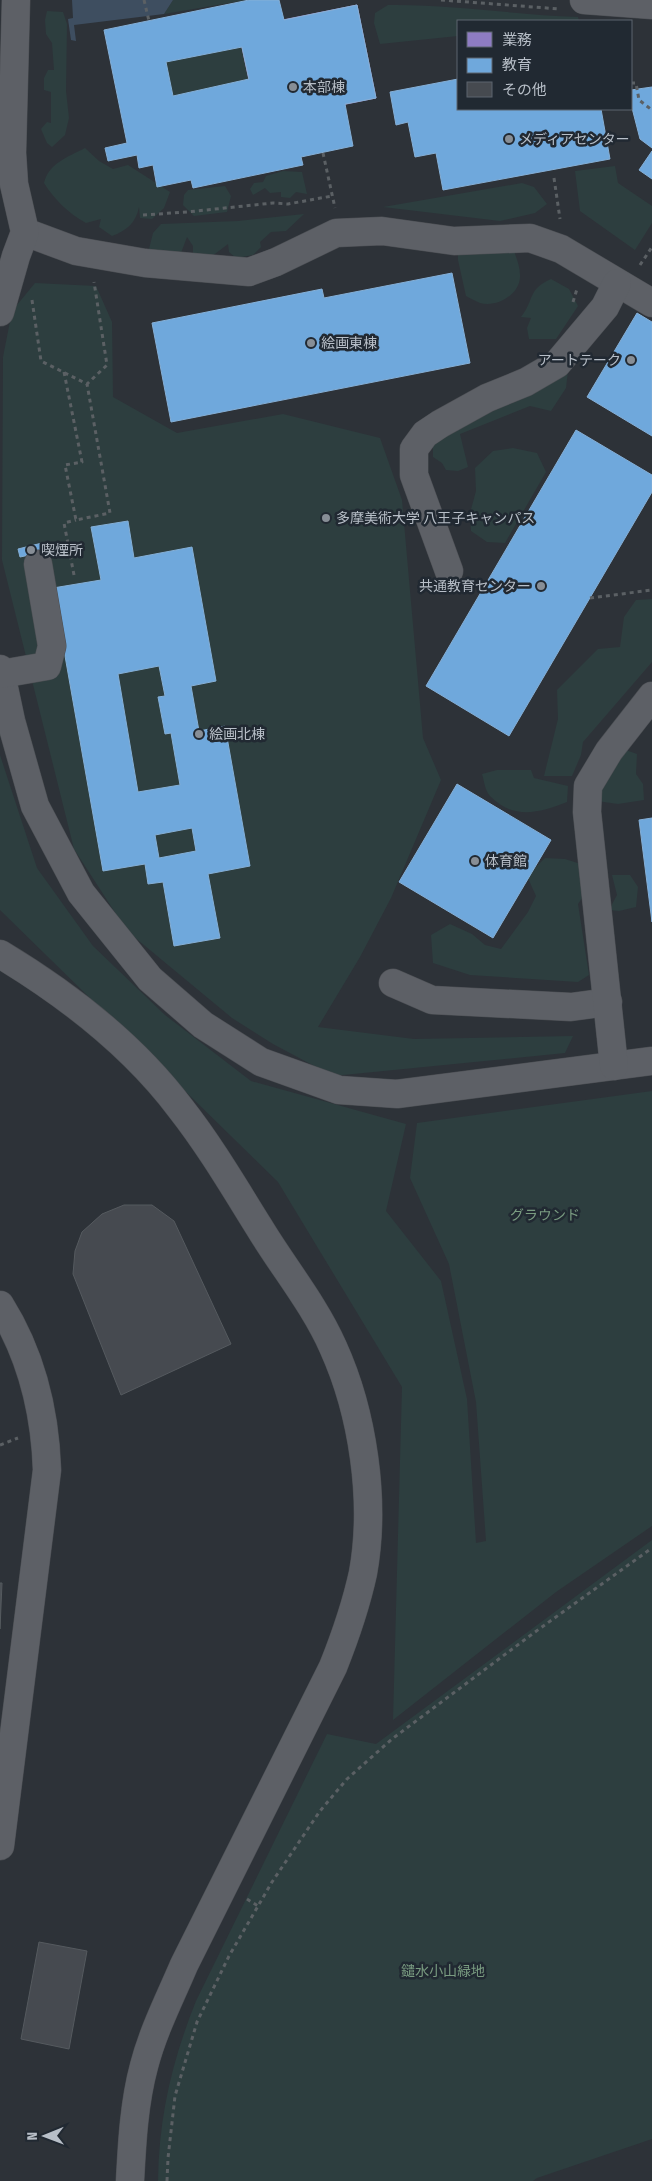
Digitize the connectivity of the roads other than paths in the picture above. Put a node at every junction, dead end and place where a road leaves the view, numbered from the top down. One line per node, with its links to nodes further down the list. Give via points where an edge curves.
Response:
1 (16, 0): 4 (street, via 12,153 14,184)
2 (573, 4): 3 (street)
3 (652, 5)
4 (26, 232): 5 (street, via 76,251 144,263 249,272 336,233 382,231 454,242 530,238 561,249); 7 (street)
5 (618, 283): 6 (street); 9 (street, via 605,307 557,364 440,424 425,434 414,449 414,475)
6 (652, 303)
7 (0, 312)
8 (38, 564): 10 (street, via 52,646 47,666)
9 (448, 571)
10 (0, 672): 16 (street, via 35,806 81,893 150,979 202,1025 261,1062 340,1090 398,1094)
11 (652, 696): 14 (street, via 609,751 588,786 587,812)
12 (0, 954): 19 (street, via 34,974 94,1019 143,1064 184,1113 236,1189 333,1346 352,1397 365,1468 366,1550 344,1638 333,1667 166,2006 143,2073 134,2125)
13 (393, 984): 14 (street, via 432,1000 571,1007)
14 (608, 1002): 16 (street)
15 (652, 1062): 16 (street)
16 (614, 1066)
17 (0, 1305): 18 (street, via 17,1334 35,1380 46,1434 47,1470)
18 (0, 1846)
19 (130, 2181)

